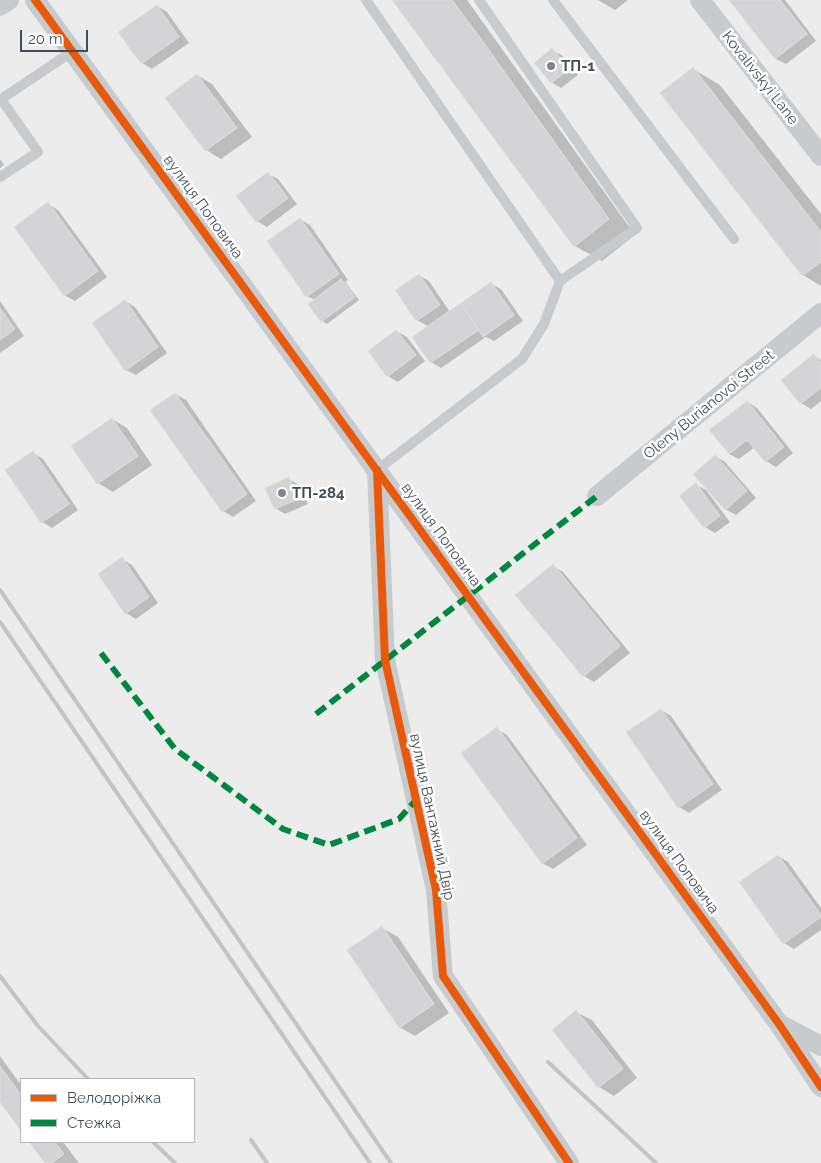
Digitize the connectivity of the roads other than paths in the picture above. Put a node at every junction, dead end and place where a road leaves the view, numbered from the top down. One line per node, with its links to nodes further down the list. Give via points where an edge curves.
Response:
1 (9, 0): 7 (street)
2 (36, 0): 8 (street, вулиця Поповича)
3 (366, 0): 13 (lane)
4 (479, 0): 13 (lane, via 637,228)
5 (553, 0): 12 (lane)
6 (700, 0): 10 (street, Kovalivskyi Lane)
7 (0, 6)
8 (73, 51): 9 (lane); 15 (street, вулиця Поповича)
9 (1, 98): 11 (lane, via 38,152)
10 (821, 156)
11 (0, 177)
12 (734, 239)
13 (560, 281): 15 (lane, via 544,324 522,359)
14 (821, 313): 16 (street, Oleny Burianovoi Street)
15 (377, 470): 17 (street, вулиця Поповича); 20 (street, вулиця Вантажний Двір, via 385,660 436,890 443,976)
16 (597, 496)
17 (779, 1024): 18 (street); 19 (street, вулиця Поповича)
18 (821, 1046)
19 (821, 1087)
20 (569, 1163)

